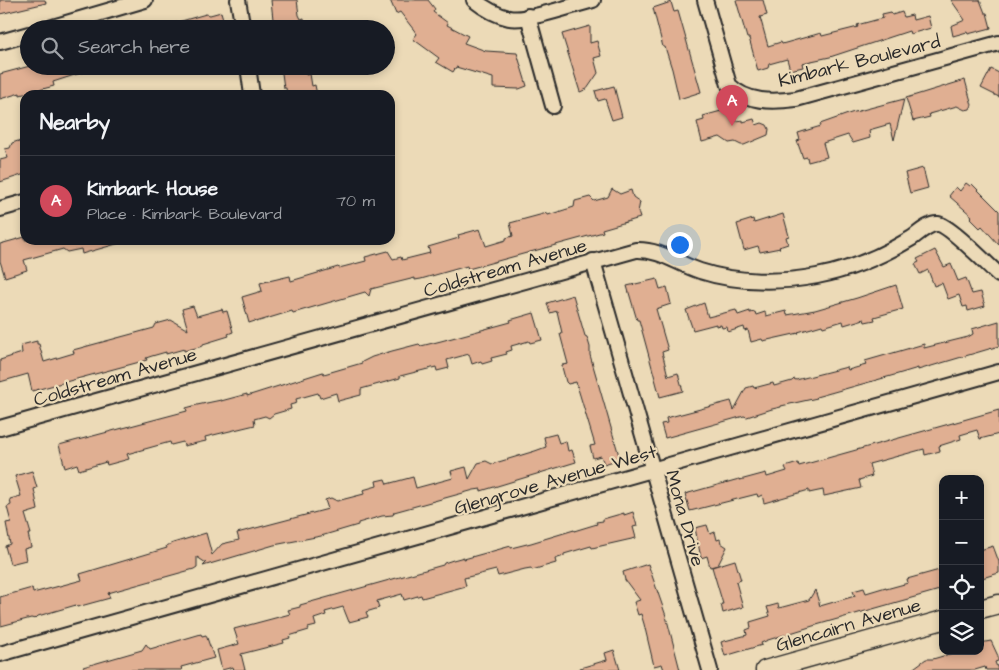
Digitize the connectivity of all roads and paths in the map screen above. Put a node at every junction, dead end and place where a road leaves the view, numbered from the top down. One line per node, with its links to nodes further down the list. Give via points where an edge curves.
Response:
1 (145, 0): 7 (street)
2 (238, 0): 8 (street)
3 (474, 0): 6 (street, via 510,18)
4 (593, 0): 6 (street)
5 (705, 0): 11 (street, Kimbark Boulevard, via 729,85 736,92 763,101 796,99)
6 (528, 16): 14 (street)
7 (77, 20)
8 (241, 20)
9 (20, 36): 10 (street)
10 (0, 42)
11 (999, 42)
12 (249, 75): 13 (street)
13 (251, 90)
14 (553, 106)
15 (20, 203): 16 (street)
16 (0, 209)
17 (593, 261): 18 (street, Coldstream Avenue, via 646,250 723,277 769,280 818,276 862,262 941,224); 20 (street, Coldstream Avenue); 21 (street, Mona Drive)
18 (999, 275)
19 (999, 372): 21 (street, Glengrove Avenue West)
20 (0, 428)
21 (652, 471): 25 (street, Glengrove Avenue West); 26 (street, Mona Drive)
22 (999, 604): 23 (street)
23 (984, 608)
24 (939, 621): 27 (street, Glencairn Avenue)
25 (0, 654)
26 (710, 670)
27 (765, 670)

